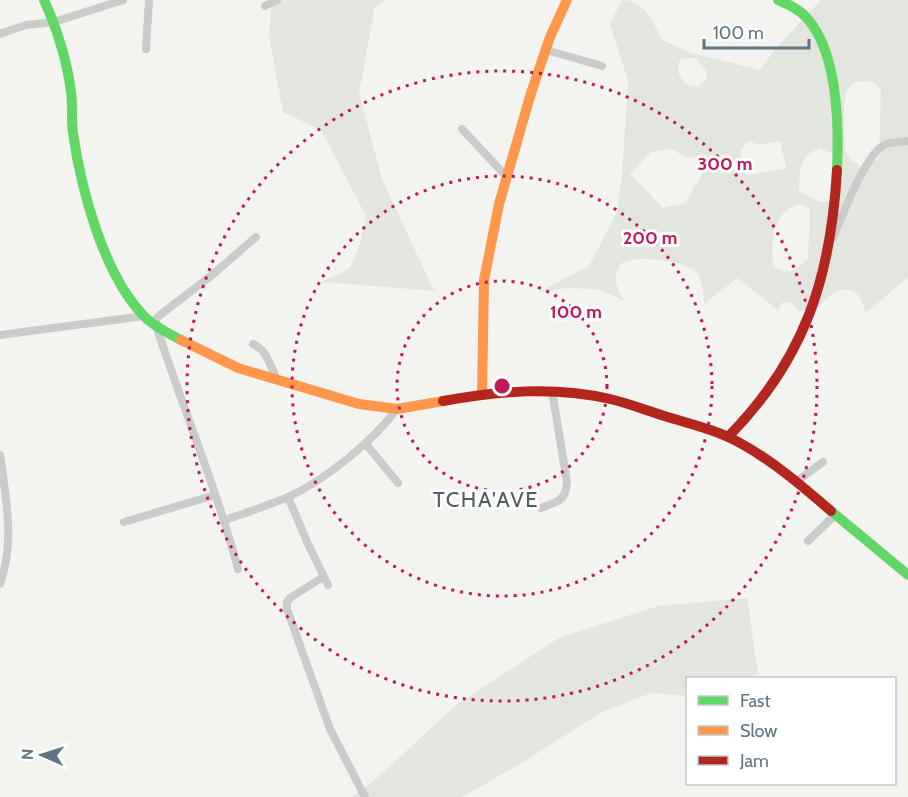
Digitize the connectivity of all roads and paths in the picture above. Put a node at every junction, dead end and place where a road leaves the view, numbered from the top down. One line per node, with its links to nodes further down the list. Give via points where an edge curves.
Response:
1 (44, 0): 8 (street)
2 (123, 0): 8 (street)
3 (148, 0): 10 (street)
4 (277, 0): 7 (street)
5 (567, 0): 11 (street)
6 (778, 0): 17 (street, via 798,10 814,28 834,83 837,114)
7 (265, 6)
8 (54, 22): 9 (street, via 26,25); 18 (street, via 71,92 73,133 91,217 113,270)
9 (0, 34)
10 (146, 49)
11 (546, 50): 12 (street); 15 (street)
12 (602, 66)
13 (462, 129): 15 (street)
14 (908, 141): 17 (street, via 880,147 862,174)
15 (506, 176): 24 (street, via 483,280)
16 (256, 237): 19 (street, via 160,315)
17 (829, 248): 26 (street, via 807,322 792,353)
18 (144, 316): 19 (street); 20 (street)
19 (156, 325): 22 (street, via 209,355); 33 (street)
20 (0, 335)
21 (253, 344): 22 (street, via 264,352)
22 (278, 381): 25 (street, via 360,405)
23 (552, 391): 24 (street); 26 (street, via 610,399); 35 (street, via 566,494)
24 (482, 394): 25 (street)
25 (397, 409): 27 (street)
26 (728, 437): 30 (street)
27 (366, 443): 31 (street); 34 (street)
28 (0, 455): 32 (street)
29 (823, 462): 30 (street)
30 (797, 481): 36 (street)
31 (398, 483)
32 (3, 490): 43 (street, via 8,556)
33 (215, 495): 37 (street); 38 (street)
34 (288, 497): 37 (street); 42 (street)
35 (542, 508)
36 (835, 515): 39 (street); 41 (street)
37 (225, 520): 40 (street)
38 (124, 522)
39 (808, 541)
40 (238, 569)
41 (908, 575)
42 (323, 577): 44 (street); 45 (street, via 290,598 287,609 330,729)
43 (0, 584)
44 (328, 585)
45 (365, 797)

